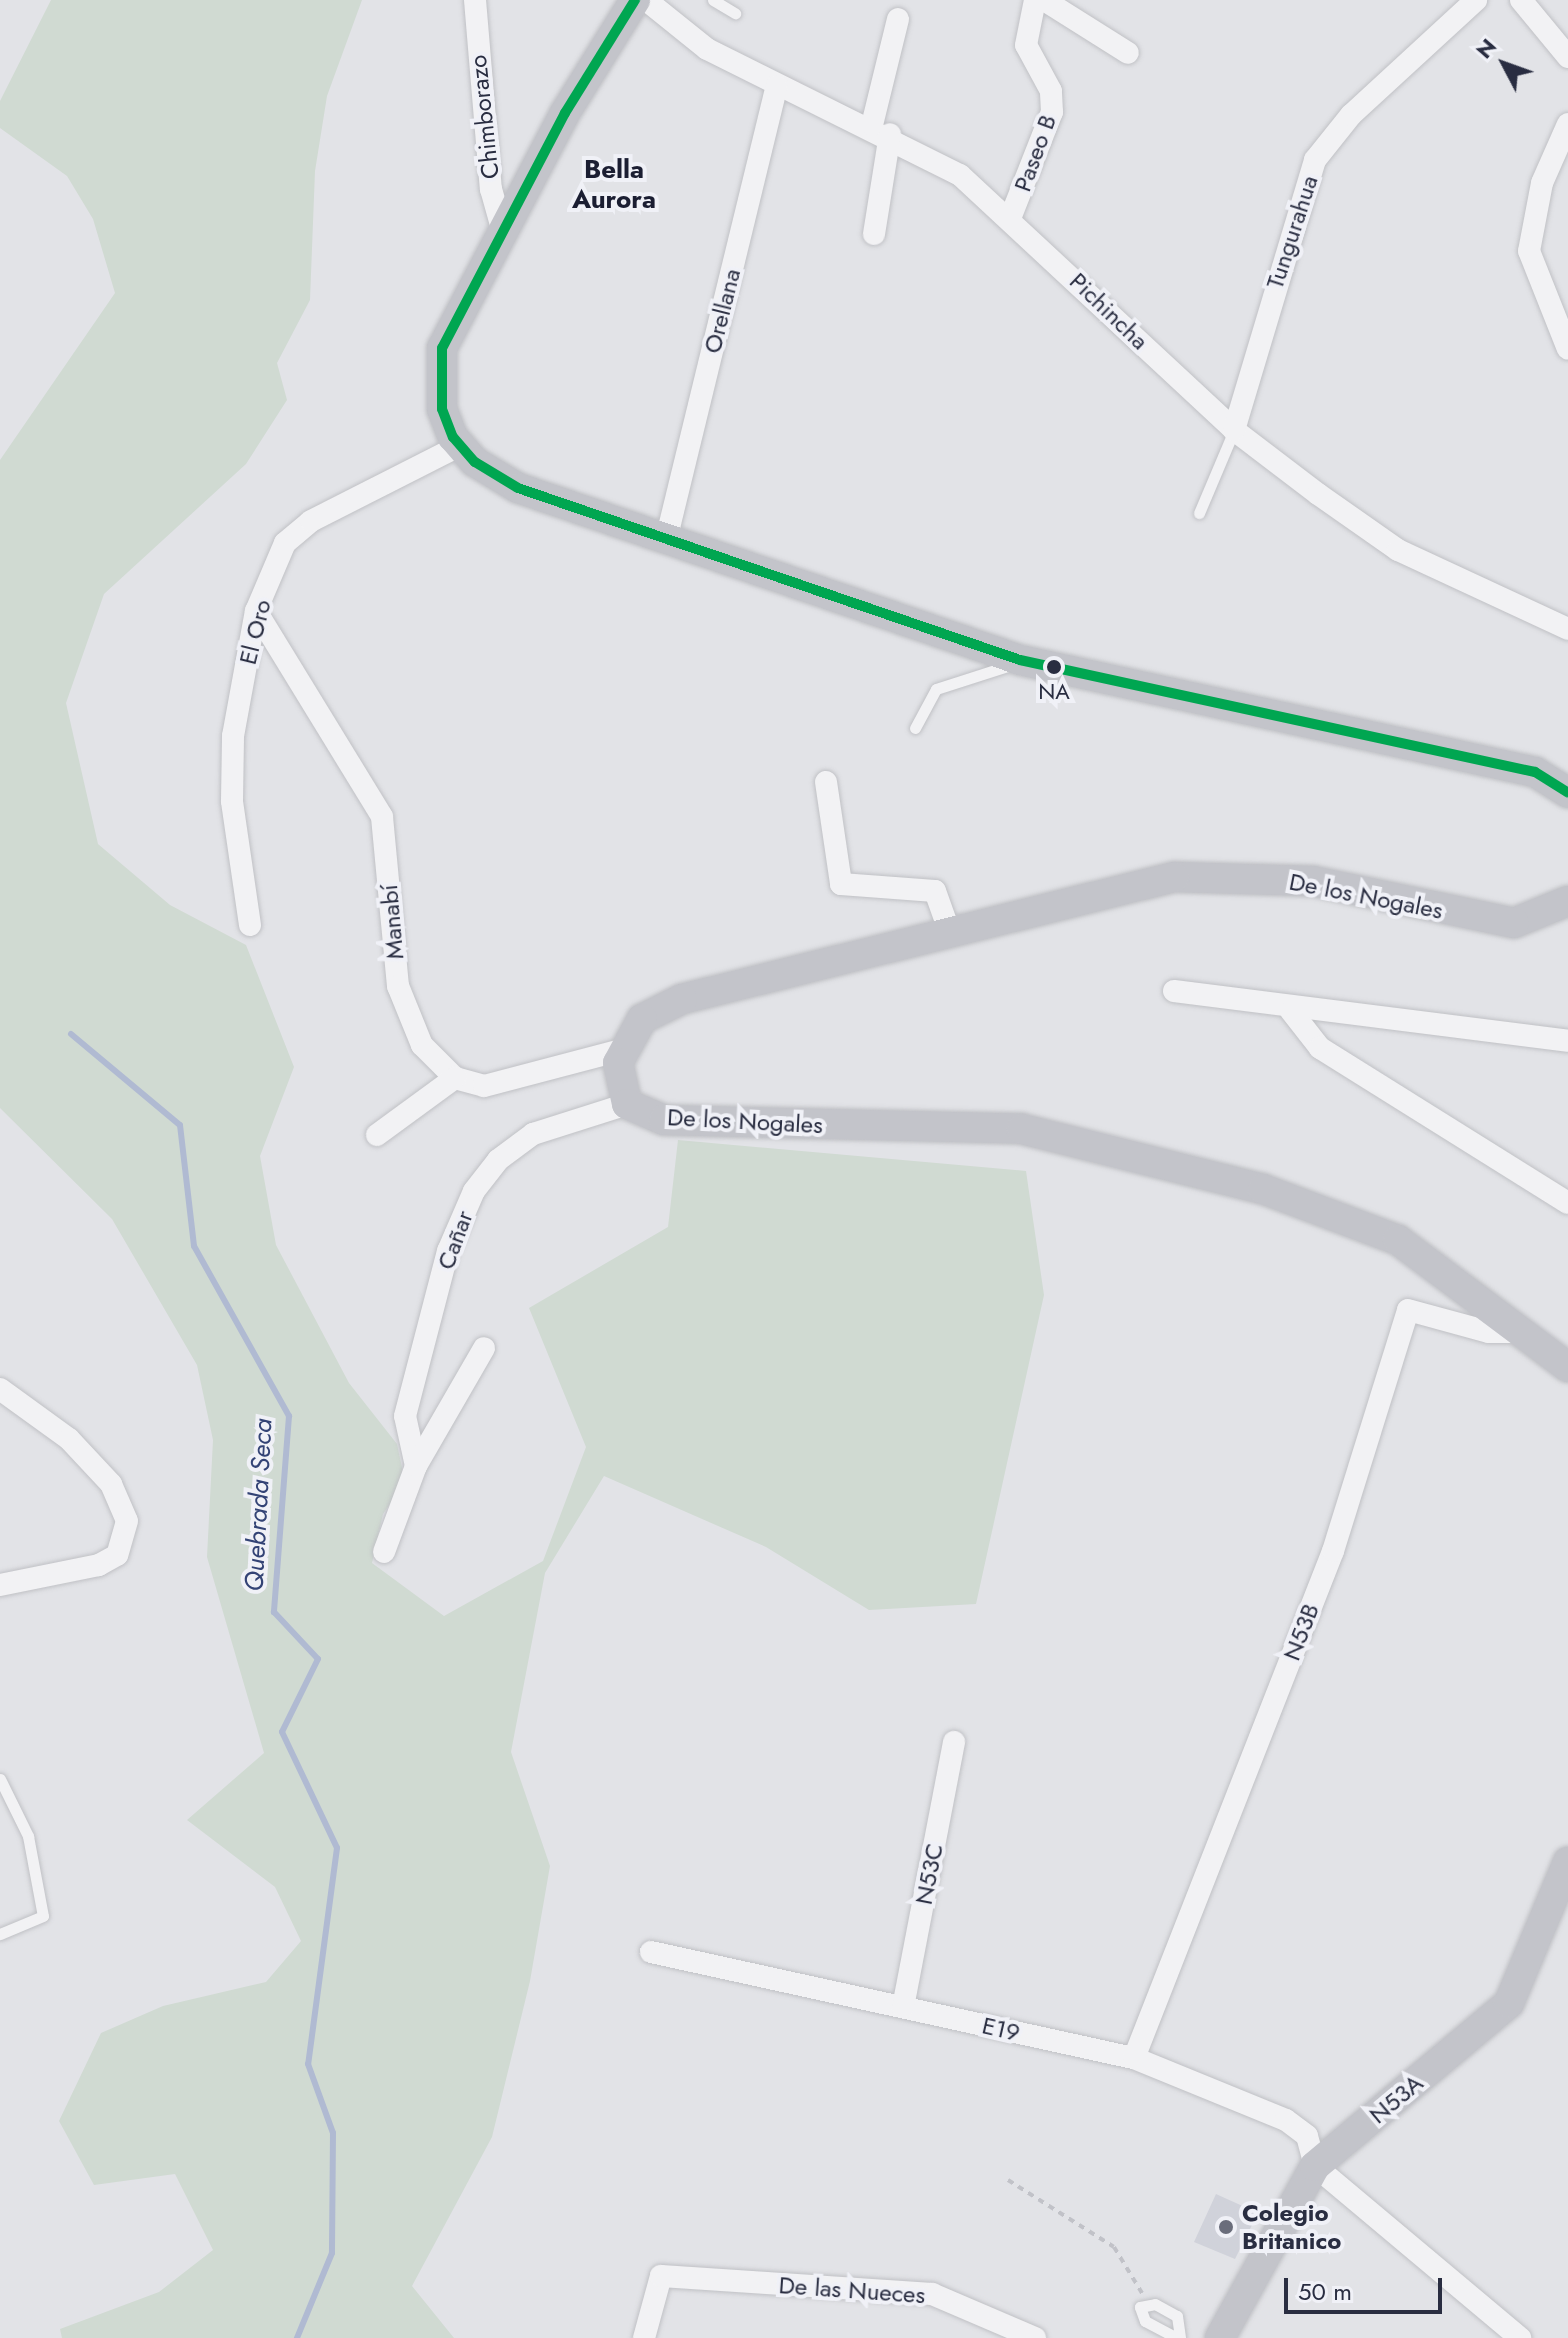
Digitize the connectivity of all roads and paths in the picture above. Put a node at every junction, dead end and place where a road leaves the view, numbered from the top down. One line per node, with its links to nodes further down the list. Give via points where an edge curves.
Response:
1 (475, 0): 17 (street, Chimborazo, via 491,189)
2 (635, 0): 17 (street)
3 (646, 0): 13 (street, Pichincha, via 707,49)
4 (713, 0): 9 (lane)
5 (1035, 0): 16 (street, Paseo B, via 1026,45 1051,91 1052,112)
6 (1044, 0): 11 (street)
7 (1476, 0): 20 (street, Tungurahua, via 1351,115 1315,160)
8 (1521, 0): 12 (street)
9 (735, 13)
10 (898, 19): 15 (street)
11 (1128, 53)
12 (1568, 57)
13 (777, 86): 15 (street, Pichincha); 23 (street, Orellana)
14 (1568, 124): 19 (street, via 1529,233 1534,273)
15 (881, 130): 16 (street, Pichincha, via 960,175); 18 (street)
16 (1011, 216): 20 (street, Pichincha)
17 (503, 232): 21 (street, via 440,356 442,409)
18 (874, 234)
19 (1568, 349)
20 (1234, 430): 22 (lane); 25 (street, Pichincha, via 1398,550)
21 (461, 445): 23 (street, via 518,488); 24 (street, El Oro, via 311,521 285,543)
22 (1199, 513)
23 (667, 536): 26 (street)
24 (256, 611): 31 (street, El Oro, via 233,736 232,801); 37 (street, Manabí, via 382,817 398,986 422,1045)
25 (1568, 629)
26 (1020, 660): 27 (lane, via 1006,671 936,689); 29 (street, via 1535,772)
27 (915, 728)
28 (826, 782): 32 (street, via 841,884 935,891)
29 (1568, 793)
30 (1568, 901): 32 (street, De los Nogales, via 1514,923 1313,881 1209,875 1138,884)
31 (250, 925)
32 (949, 930): 36 (street, De los Nogales, via 682,999 642,1019)
33 (1174, 991): 34 (street)
34 (1291, 1011): 35 (street); 40 (street, via 1320,1048)
35 (1568, 1041)
36 (621, 1050): 37 (street, via 484,1086); 38 (street)
37 (455, 1078): 39 (street)
38 (627, 1104): 41 (street, De los Nogales, via 664,1120 1022,1129 1263,1189 1398,1240); 45 (street, Cañar, via 533,1134 498,1160 474,1191 448,1251 405,1416)
39 (377, 1135)
40 (1568, 1203)
41 (1521, 1332): 43 (street, De los Nogales); 54 (street, N53B, via 1489,1332 1408,1310 1333,1551)
42 (484, 1348): 45 (street)
43 (1568, 1367)
44 (0, 1389): 47 (street, via 69,1439 111,1484 127,1521 117,1555 99,1565)
45 (416, 1466): 46 (street)
46 (384, 1552)
47 (0, 1585)
48 (954, 1742): 53 (street, N53C)
49 (0, 1779): 51 (lane, via 28,1836 43,1916)
50 (1568, 1862): 55 (street, N53A, via 1509,2003)
51 (0, 1934)
52 (651, 1952): 53 (street, E19)
53 (903, 2007): 54 (street, E19)
54 (1134, 2058): 55 (street, E19, via 1286,2120 1307,2136)
55 (1315, 2166): 61 (street, N53A); 62 (street)
56 (1008, 2180): 57 (path, via 1114,2247)
57 (1147, 2303): 60 (lane, via 1182,2322); 60 (lane, via 1140,2307 1145,2321)
58 (644, 2338): 59 (street, De las Nueces, via 661,2276 932,2294)
59 (1035, 2338)
60 (1178, 2338)
61 (1220, 2338)
62 (1520, 2338)

